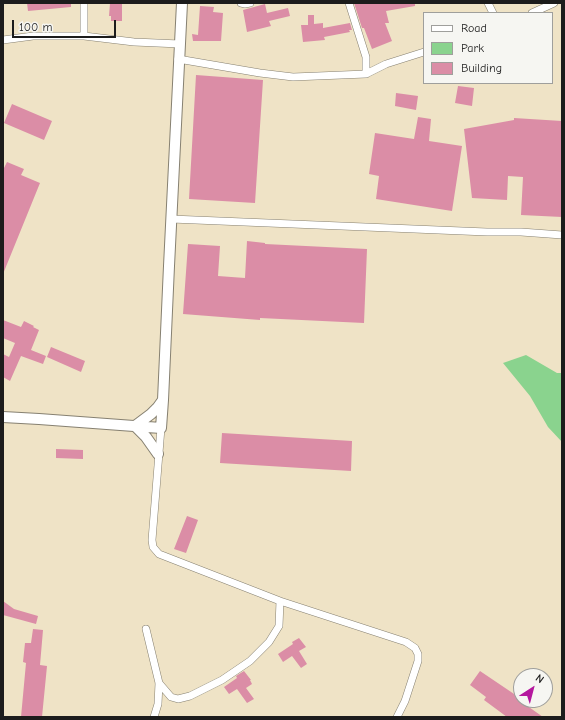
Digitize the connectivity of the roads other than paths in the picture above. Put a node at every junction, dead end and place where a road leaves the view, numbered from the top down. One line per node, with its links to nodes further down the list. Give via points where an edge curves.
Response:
1 (84, 3): 8 (street)
2 (182, 3): 10 (street)
3 (241, 3): 4 (street)
4 (250, 3)
5 (349, 3): 13 (street, via 366,56)
6 (554, 3): 7 (street)
7 (534, 12)
8 (84, 36): 9 (street, via 32,36); 10 (street)
9 (3, 40)
10 (180, 44): 12 (street)
11 (423, 52): 13 (street, via 386,64)
12 (178, 59): 13 (street, via 293,77); 14 (street)
13 (366, 74)
14 (171, 219): 15 (street); 16 (street)
15 (562, 235)
16 (163, 400): 18 (street, via 151,414); 19 (street)
17 (3, 417): 18 (street)
18 (135, 426): 19 (street); 20 (street)
19 (161, 428): 20 (street)
20 (158, 454): 21 (street, via 153,547 159,554)
21 (280, 602): 23 (street, via 279,626 269,642 250,661 222,680 190,696 178,699 171,697); 25 (street, via 406,642 415,648 418,661)
22 (146, 629): 23 (street)
23 (159, 683): 24 (street, via 158,704)
24 (154, 717)
25 (397, 717)

